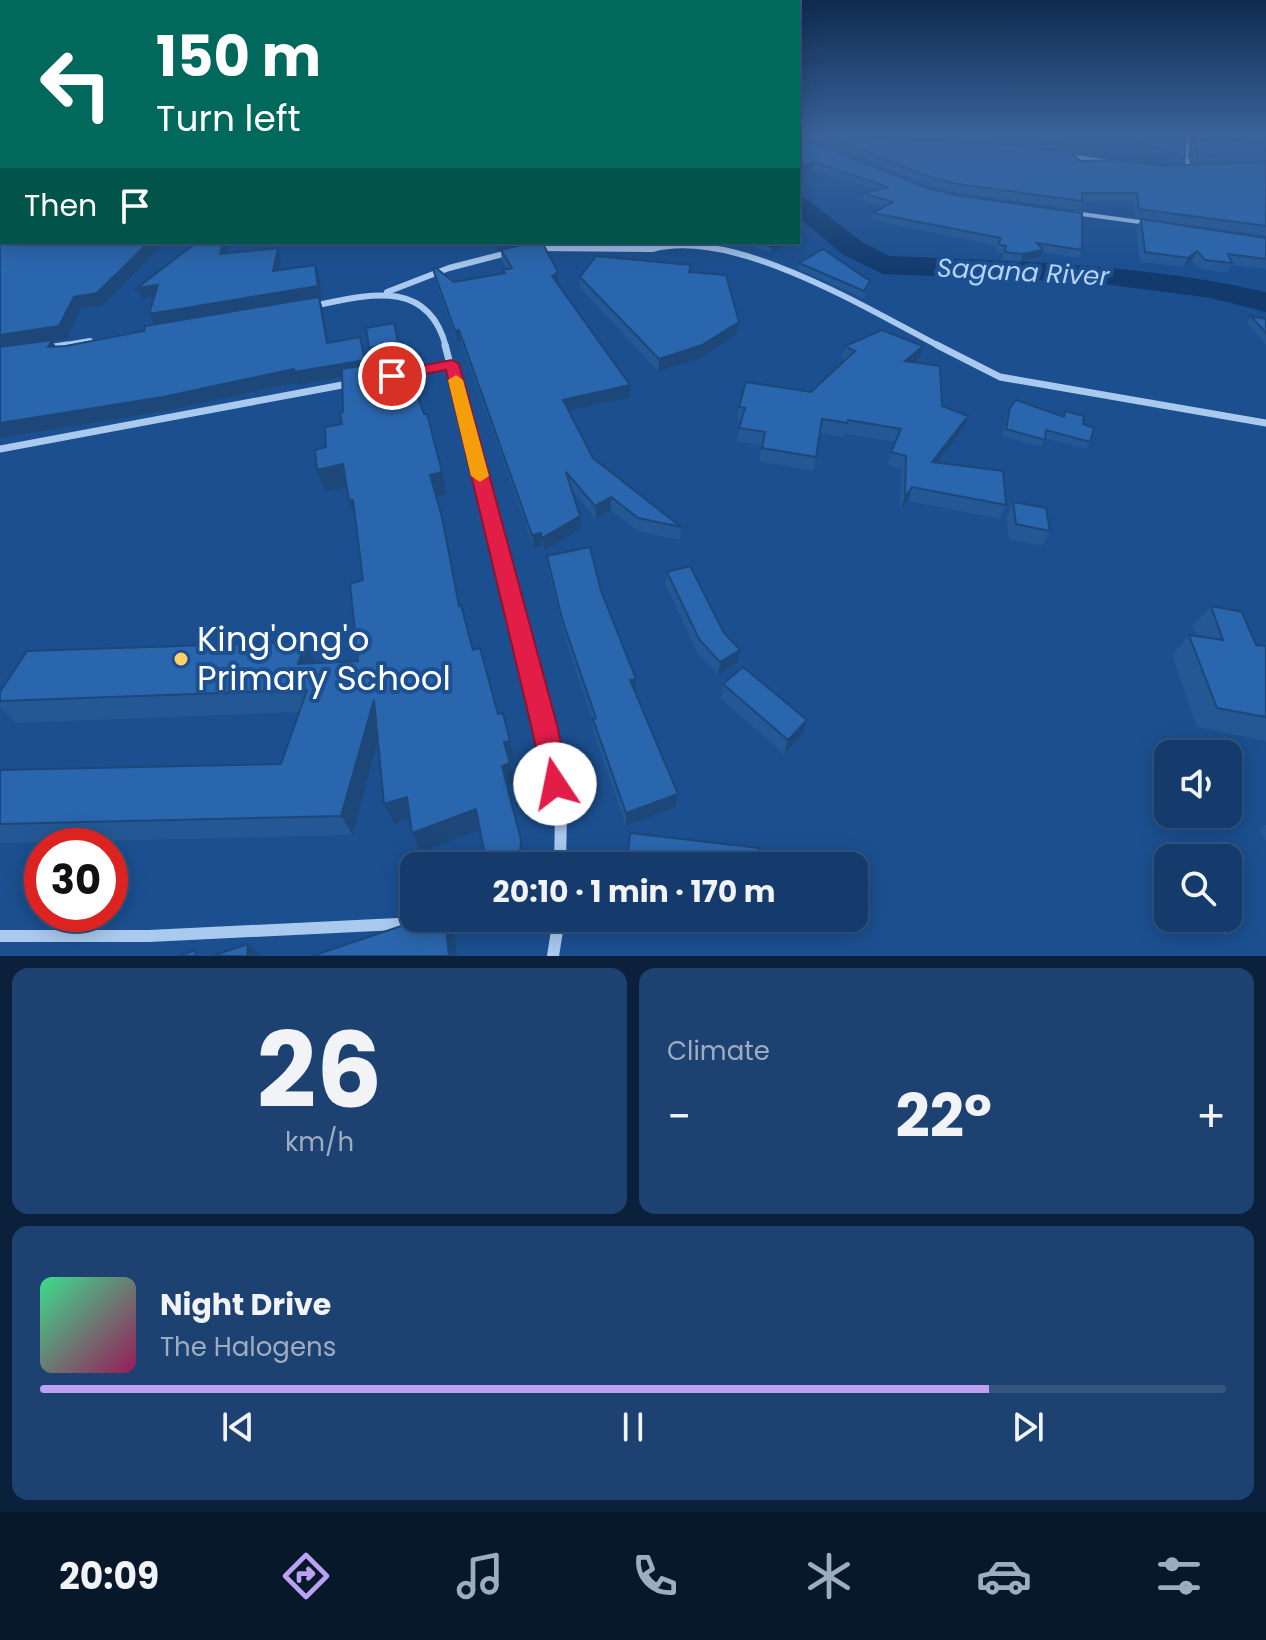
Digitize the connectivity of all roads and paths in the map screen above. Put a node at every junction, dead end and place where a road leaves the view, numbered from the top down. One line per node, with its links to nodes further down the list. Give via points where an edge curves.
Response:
1 (1061, 212): 2 (street)
2 (1149, 223)
3 (572, 244): 4 (street, via 502,253); 9 (street, via 652,249 667,245 748,254 1000,377)
4 (385, 292): 5 (street); 8 (street, via 430,312 440,325)
5 (302, 309)
6 (106, 339): 7 (street)
7 (46, 348)
8 (452, 364): 10 (street); 11 (street, via 544,725 561,813)
9 (1266, 423)
10 (0, 449)
11 (560, 852)
12 (400, 924): 14 (street, via 149,936)
13 (557, 932): 15 (street)
14 (0, 936)
15 (553, 956)

